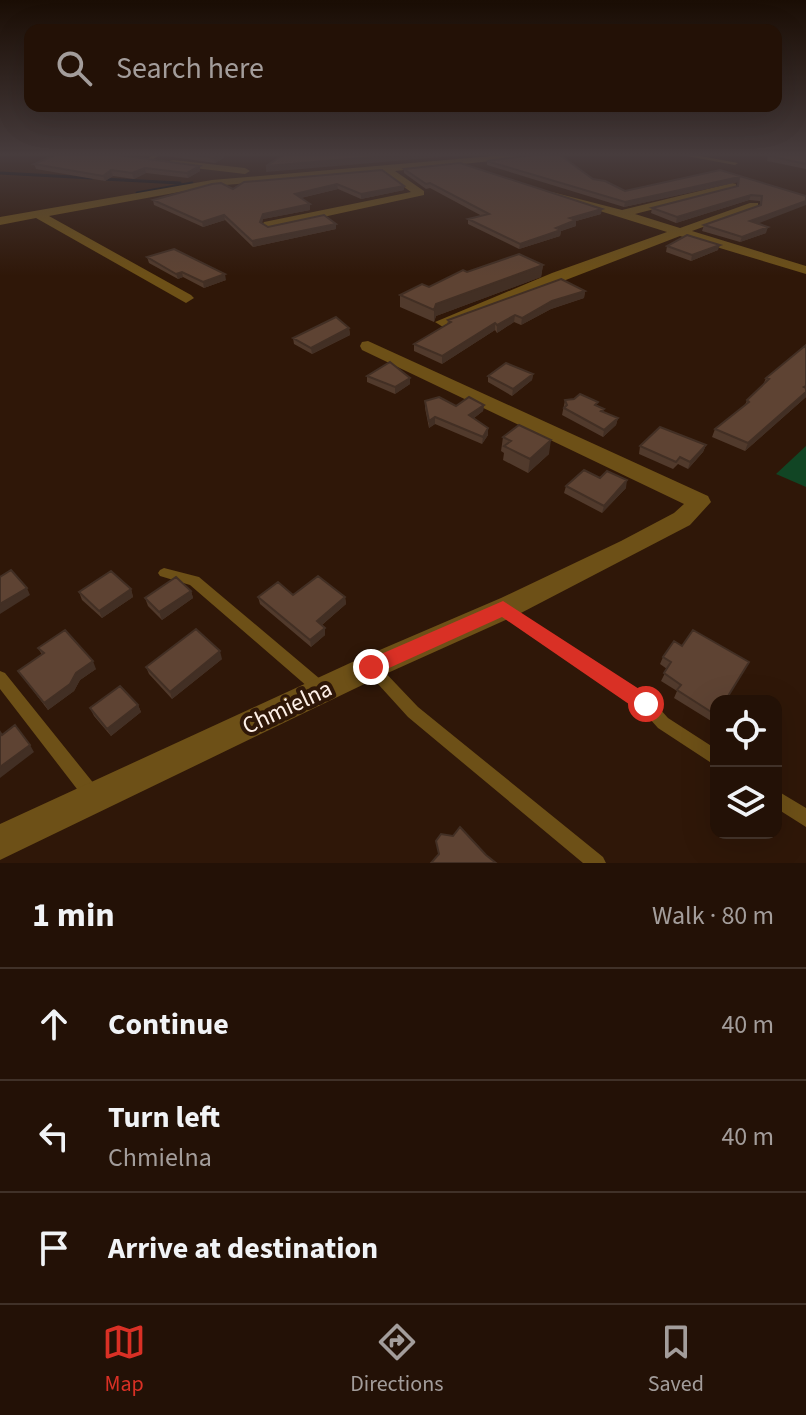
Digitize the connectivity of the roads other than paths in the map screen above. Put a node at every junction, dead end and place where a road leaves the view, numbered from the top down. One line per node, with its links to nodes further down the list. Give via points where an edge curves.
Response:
1 (141, 195): 6 (street)
2 (409, 195): 9 (street)
3 (561, 195): 7 (street)
4 (696, 195): 7 (street)
5 (754, 205): 10 (street)
6 (37, 214): 8 (street); 12 (street)
7 (622, 214): 10 (street)
8 (0, 221)
9 (268, 225)
10 (677, 231): 11 (street); 13 (street)
11 (806, 270)
12 (186, 298)
13 (443, 322)
14 (368, 346): 16 (street, Chmielna, via 700,502 682,519 630,547)
15 (164, 573): 19 (lane, via 194,581)
16 (503, 608): 17 (street, Chmielna); 20 (lane)
17 (371, 667): 19 (street, Chmielna); 25 (lane, via 413,712)
18 (0, 678): 21 (lane)
19 (323, 690): 21 (street, Chmielna)
20 (710, 754)
21 (95, 798): 24 (street, Chmielna)
22 (782, 802): 23 (lane)
23 (806, 818)
24 (0, 842)
25 (597, 863)

